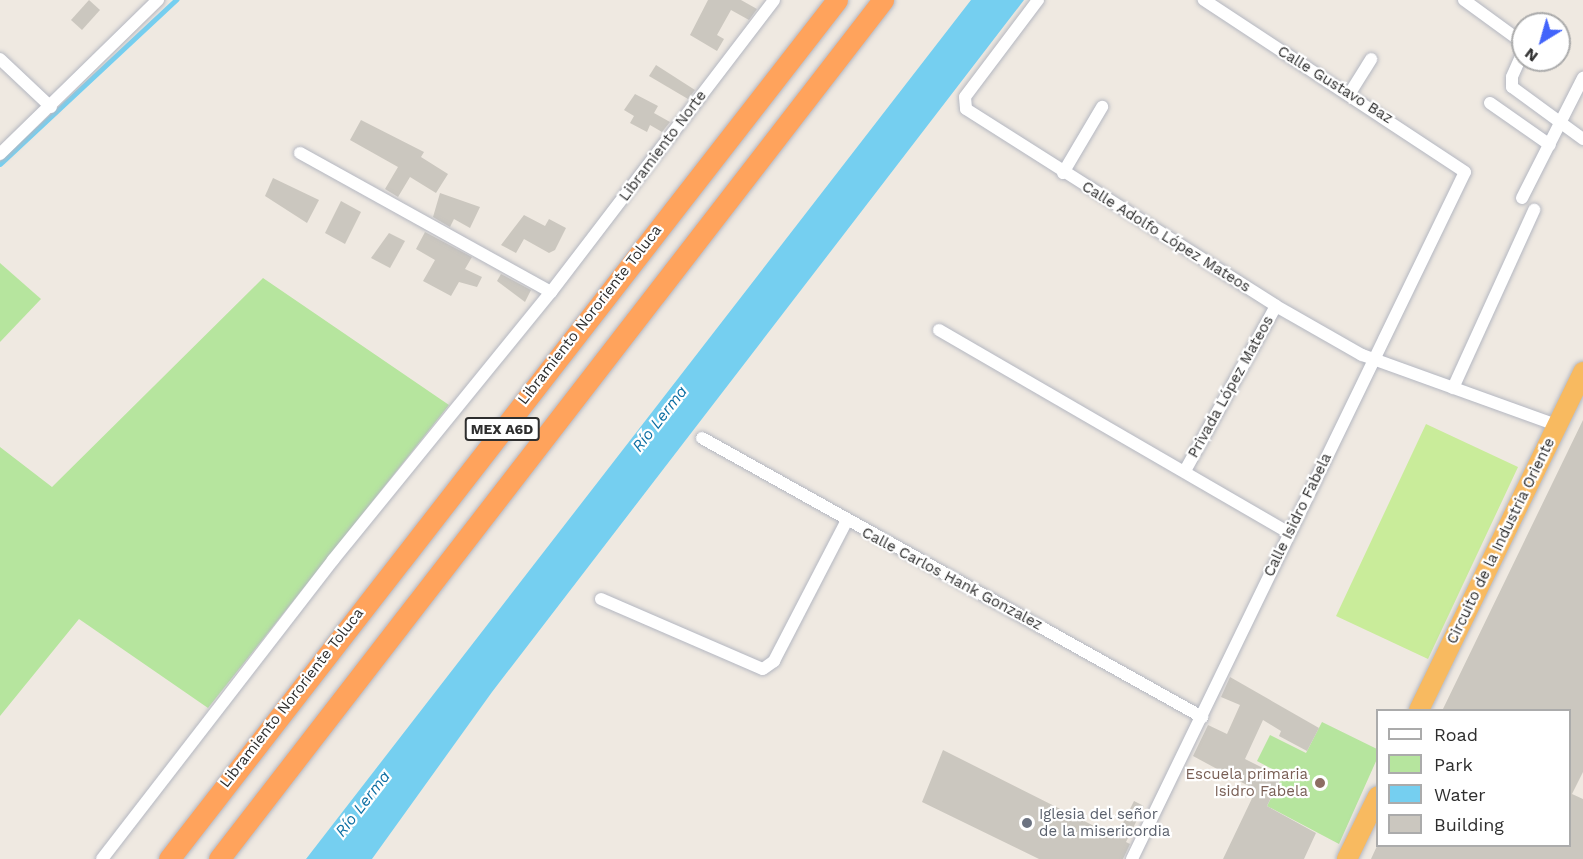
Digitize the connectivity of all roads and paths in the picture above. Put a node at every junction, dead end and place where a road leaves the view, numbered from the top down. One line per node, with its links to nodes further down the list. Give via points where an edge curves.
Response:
1 (158, 0): 15 (street)
2 (774, 0): 26 (street, Libramiento Norte)
3 (837, 0): 42 (highway, Libramiento Nororiente Toluca / MEX A6D)
4 (883, 0): 43 (highway, MEX A6D)
5 (1038, 0): 23 (street, Calle Adolfo López Mateos, via 963,104)
6 (1204, 0): 13 (street, Calle Gustavo Baz)
7 (1464, 0): 8 (street)
8 (1511, 34)
9 (0, 59): 15 (street)
10 (1371, 59): 13 (street)
11 (1514, 72): 17 (street, via 1512,87)
12 (1583, 78): 17 (street)
13 (1350, 93): 22 (street, Calle Gustavo Baz)
14 (1490, 103): 19 (street)
15 (51, 107): 21 (street)
16 (1102, 107): 23 (street)
17 (1560, 125): 18 (street); 19 (street)
18 (1583, 139)
19 (1550, 145): 24 (street)
20 (300, 153): 26 (street)
21 (0, 154)
22 (1465, 172): 29 (street, Calle Isidro Fabela)
23 (1063, 173): 27 (street, Calle Adolfo López Mateos)
24 (1522, 198)
25 (1534, 210): 31 (street)
26 (551, 292): 41 (street, Libramiento Norte, via 333,560)
27 (1276, 306): 29 (street, Calle Adolfo López Mateos, via 1362,355); 34 (street, Privada López Mateos)
28 (939, 330): 34 (street)
29 (1376, 356): 31 (street, Calle Adolfo López Mateos); 36 (street, Calle Isidro Fabela)
30 (1583, 372): 32 (highway, Circuito de la Industria Oriente)
31 (1453, 388): 32 (street, Calle Adolfo López Mateos)
32 (1556, 425): 38 (highway, Circuito de la Industria Oriente)
33 (702, 438): 35 (street, Calle Carlos Hank Gonzalez)
34 (1186, 469): 36 (street)
35 (846, 522): 37 (street, via 774,661 764,669); 39 (street, Calle Carlos Hank Gonzalez)
36 (1289, 533): 39 (street, Calle Isidro Fabela)
37 (601, 598)
38 (1420, 709)
39 (1202, 717): 44 (street, Calle Isidro Fabela)
40 (1376, 798): 45 (highway)
41 (102, 859)
42 (169, 859)
43 (219, 859)
44 (1132, 859)
45 (1347, 859)

